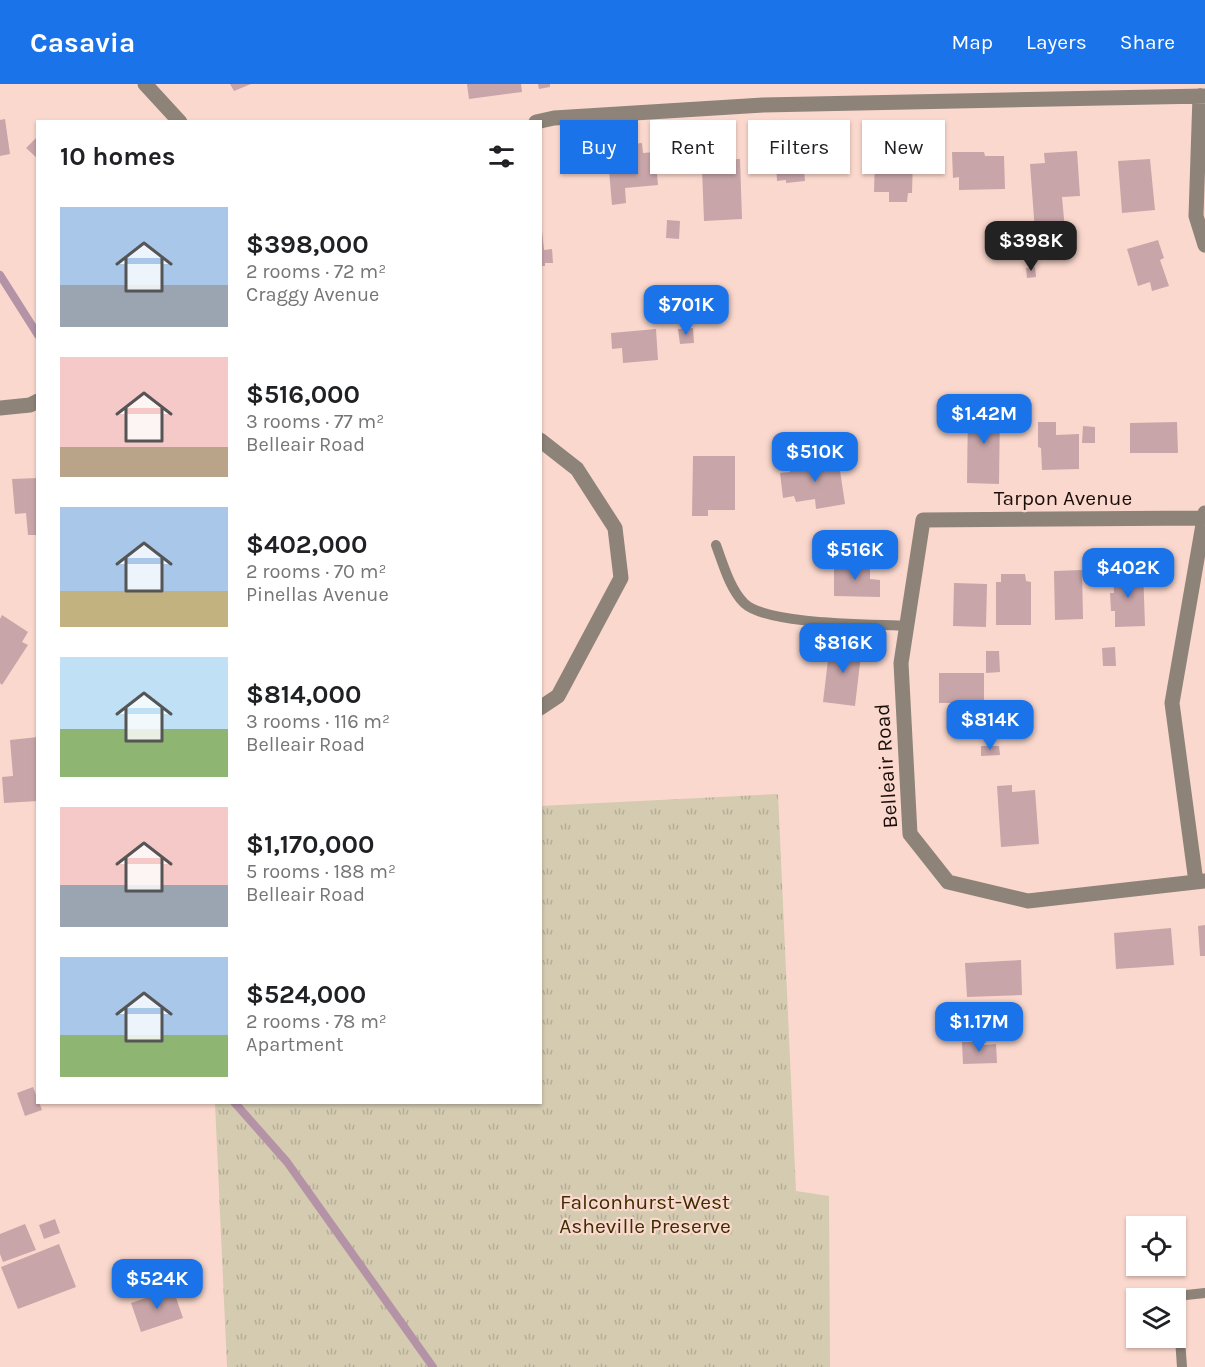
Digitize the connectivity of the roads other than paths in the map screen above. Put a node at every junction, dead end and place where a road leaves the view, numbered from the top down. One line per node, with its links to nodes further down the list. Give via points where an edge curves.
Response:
1 (145, 84): 3 (street)
2 (1203, 96): 4 (street, via 763,105); 5 (street, via 1196,216)
3 (178, 120)
4 (542, 121)
5 (1205, 245)
6 (36, 402): 7 (street)
7 (0, 408)
8 (542, 442): 13 (street, via 578,469 615,528 621,578 558,696)
9 (1204, 516): 10 (street, Tarpon Avenue); 14 (street, via 1172,703)
10 (923, 520): 12 (street, Belleair Road)
11 (716, 545): 12 (lane, via 737,593 759,613 796,620)
12 (907, 626): 14 (street, Belleair Road, via 901,663 910,834 948,882 1028,901)
13 (542, 707)
14 (1200, 881)
15 (1205, 1293): 16 (lane, via 1177,1296)
16 (1182, 1367)

